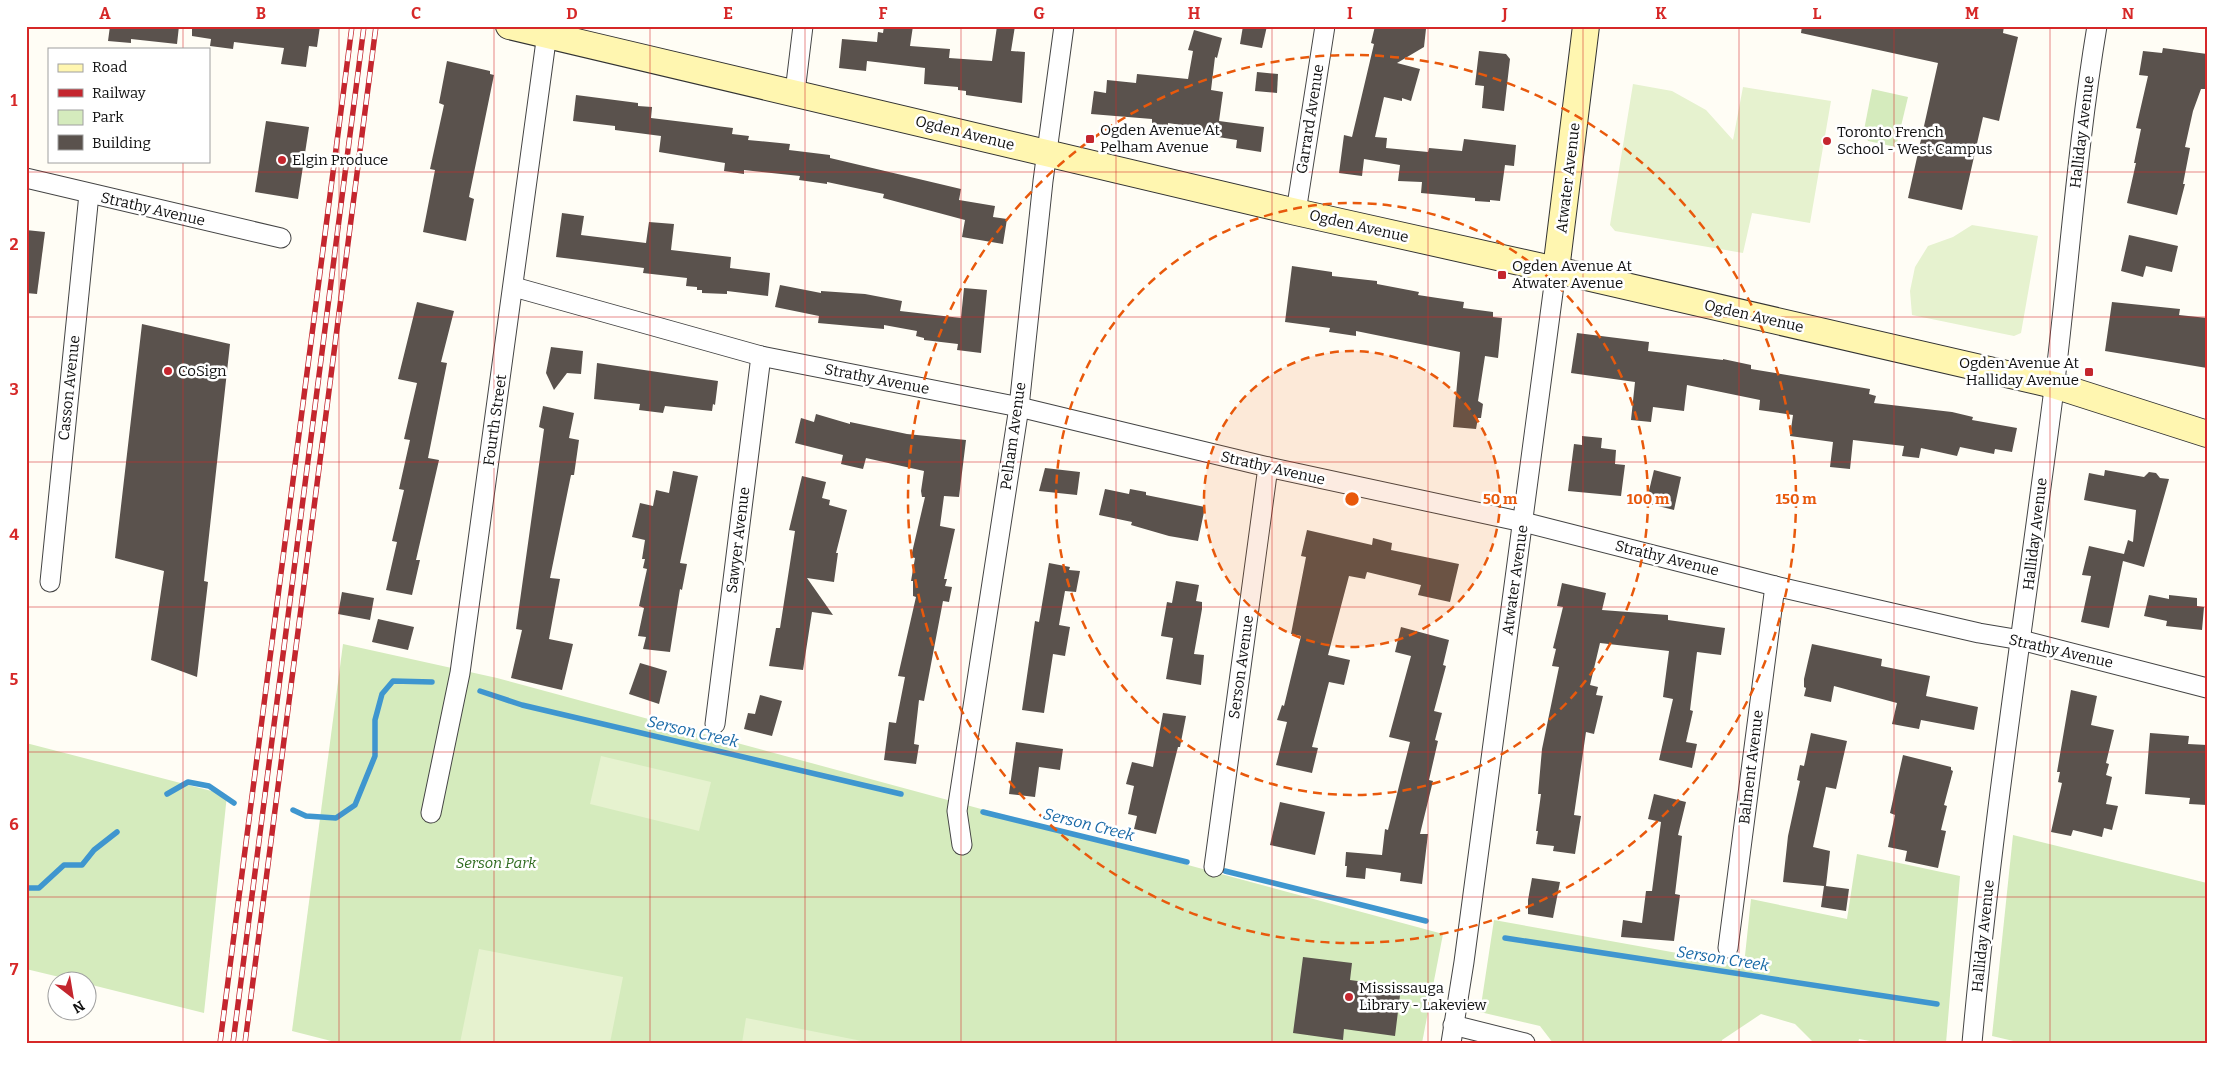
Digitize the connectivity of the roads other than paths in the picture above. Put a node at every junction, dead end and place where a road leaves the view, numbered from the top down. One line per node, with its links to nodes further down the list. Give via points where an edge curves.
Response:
1 (509, 26): 7 (street, Ogden Avenue)
2 (803, 26): 8 (street)
3 (1064, 26): 9 (street, Pelham Avenue)
4 (1325, 26): 12 (street, Garrard Avenue)
5 (1586, 26): 14 (street, Atwater Avenue)
6 (2098, 26): 17 (street, Halliday Avenue, via 2073,200)
7 (547, 30): 8 (street, Ogden Avenue); 15 (street, Fourth Street)
8 (794, 92): 9 (street, Ogden Avenue)
9 (1046, 153): 12 (street, Ogden Avenue); 18 (street, Pelham Avenue)
10 (26, 178): 11 (street, Strathy Avenue)
11 (89, 194): 13 (street, Strathy Avenue); 22 (street, Casson Avenue)
12 (1296, 212): 14 (street, Ogden Avenue)
13 (281, 238)
14 (1556, 270): 17 (street, Ogden Avenue); 21 (street, Atwater Avenue)
15 (514, 287): 16 (street, Strathy Avenue); 27 (street, Fourth Street, via 460,673)
16 (761, 356): 18 (street, Strathy Avenue); 26 (street, Sawyer Avenue)
17 (2054, 385): 19 (street, Ogden Avenue); 24 (street, Halliday Avenue)
18 (1019, 407): 20 (street, Strathy Avenue); 28 (street, Pelham Avenue, via 957,811)
19 (2207, 434)
20 (1268, 467): 21 (street, Strathy Avenue); 29 (street, Serson Avenue)
21 (1523, 522): 23 (street, Strathy Avenue); 31 (street, Atwater Avenue, via 1466,952)
22 (50, 582)
23 (1775, 586): 24 (street, Strathy Avenue); 30 (street, Balment Avenue)
24 (2021, 640): 25 (street, Strathy Avenue); 33 (street, Halliday Avenue, via 1984,908)
25 (2207, 688)
26 (715, 724)
27 (430, 812)
28 (962, 845)
29 (1214, 867)
30 (1728, 948)
31 (1452, 1034): 32 (street)
32 (1525, 1043)
33 (1972, 1043)

